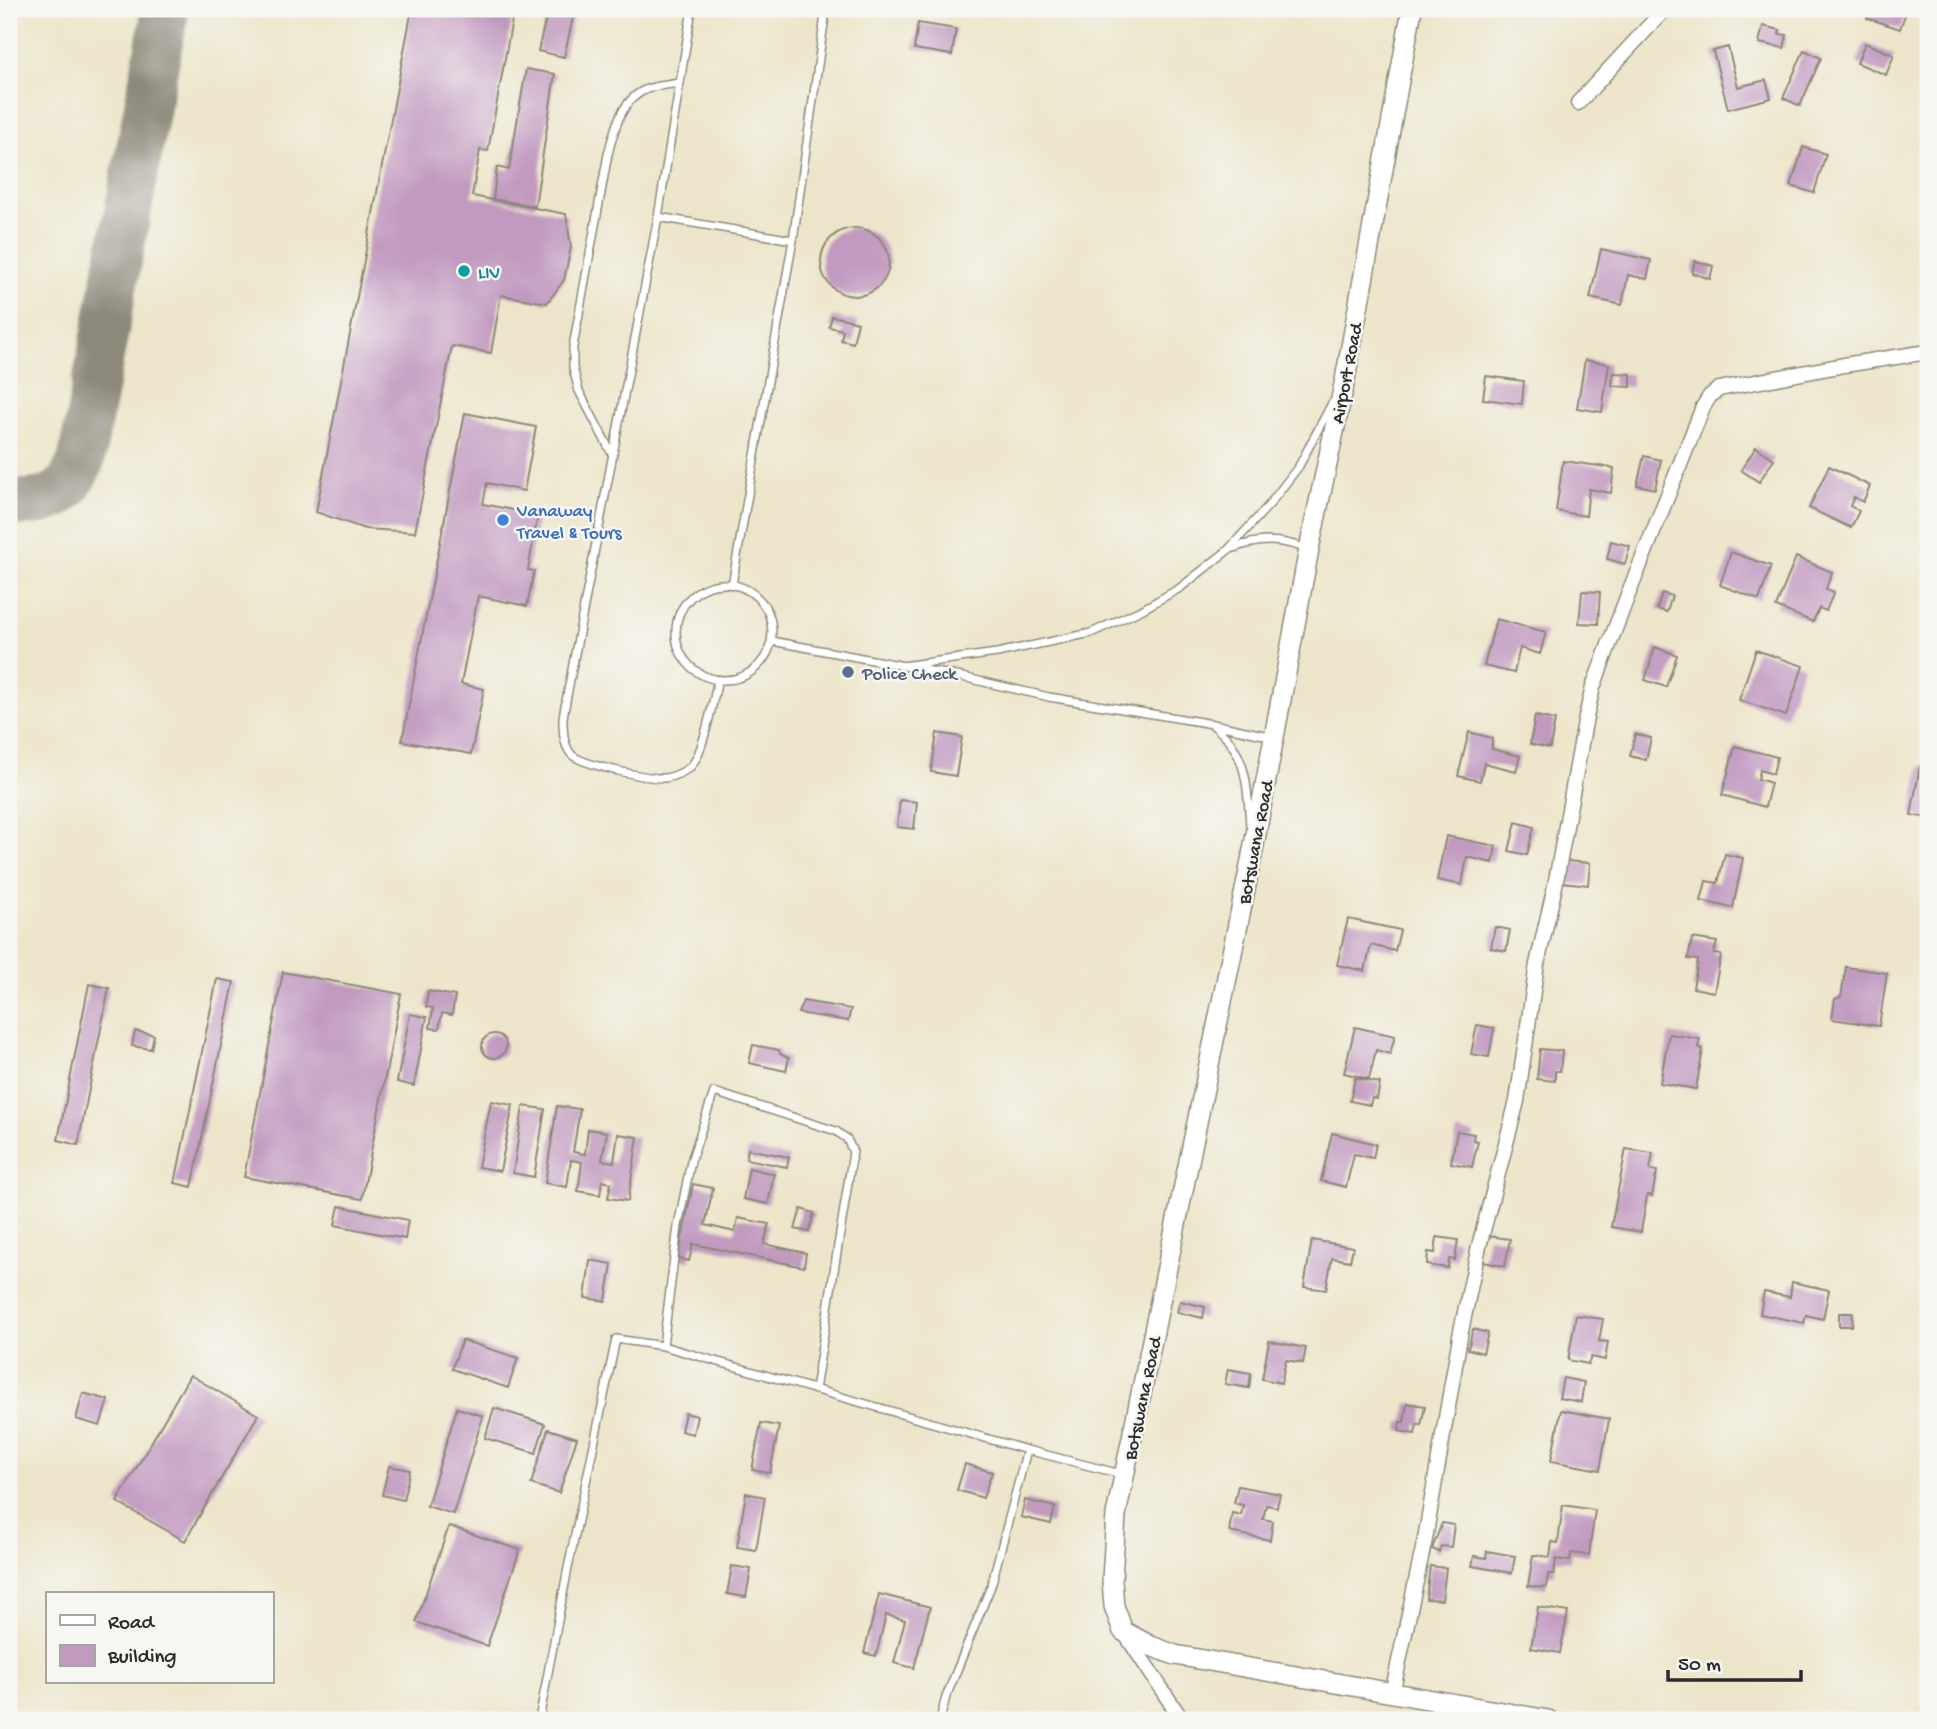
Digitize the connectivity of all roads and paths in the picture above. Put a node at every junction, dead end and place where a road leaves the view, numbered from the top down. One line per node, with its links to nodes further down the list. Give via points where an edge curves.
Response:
1 (692, 9): 5 (lane)
2 (826, 9): 8 (lane)
3 (1412, 9): 10 (street, Airport Road)
4 (1665, 9): 6 (street)
5 (680, 83): 7 (lane); 11 (lane, via 646,89 619,117 608,154 573,347 579,391)
6 (1578, 103)
7 (658, 217): 8 (lane); 11 (lane)
8 (793, 240): 14 (lane)
9 (1921, 353): 26 (street, via 1761,380 1719,389 1710,396 1626,600 1586,717 1537,964 1517,1101 1461,1331)
10 (1345, 380): 12 (street, Airport Road); 13 (lane, via 1299,466)
11 (613, 456): 17 (lane, via 563,717 571,754 608,768 665,778 680,773 699,756)
12 (1309, 549): 13 (lane, via 1267,540); 19 (street, Airport Road)
13 (1227, 551): 16 (lane, via 1180,588 1091,633 997,653)
14 (733, 585): 15 (lane, via 747,590 768,611); 17 (lane, via 699,590 678,617 676,634 688,665)
15 (772, 641): 16 (lane); 17 (lane, via 753,671 730,681)
16 (901, 666): 18 (lane)
17 (718, 680)
18 (1213, 724): 19 (lane); 20 (lane, via 1232,744 1246,782)
19 (1275, 737): 20 (street, Botswana Road)
20 (1251, 860): 24 (street, Botswana Road)
21 (663, 1346): 22 (lane); 22 (lane, via 683,1200 714,1092 836,1131 847,1139 853,1152); 27 (lane, via 616,1339)
22 (815, 1390): 23 (lane)
23 (1027, 1450): 24 (lane); 28 (lane, via 991,1586)
24 (1125, 1475): 25 (street, Botswana Road, via 1116,1516 1112,1580 1114,1606)
25 (1123, 1631): 26 (street, via 1175,1655); 29 (street)
26 (1392, 1694): 30 (street)
27 (539, 1720)
28 (940, 1720)
29 (1182, 1720)
30 (1548, 1720)

